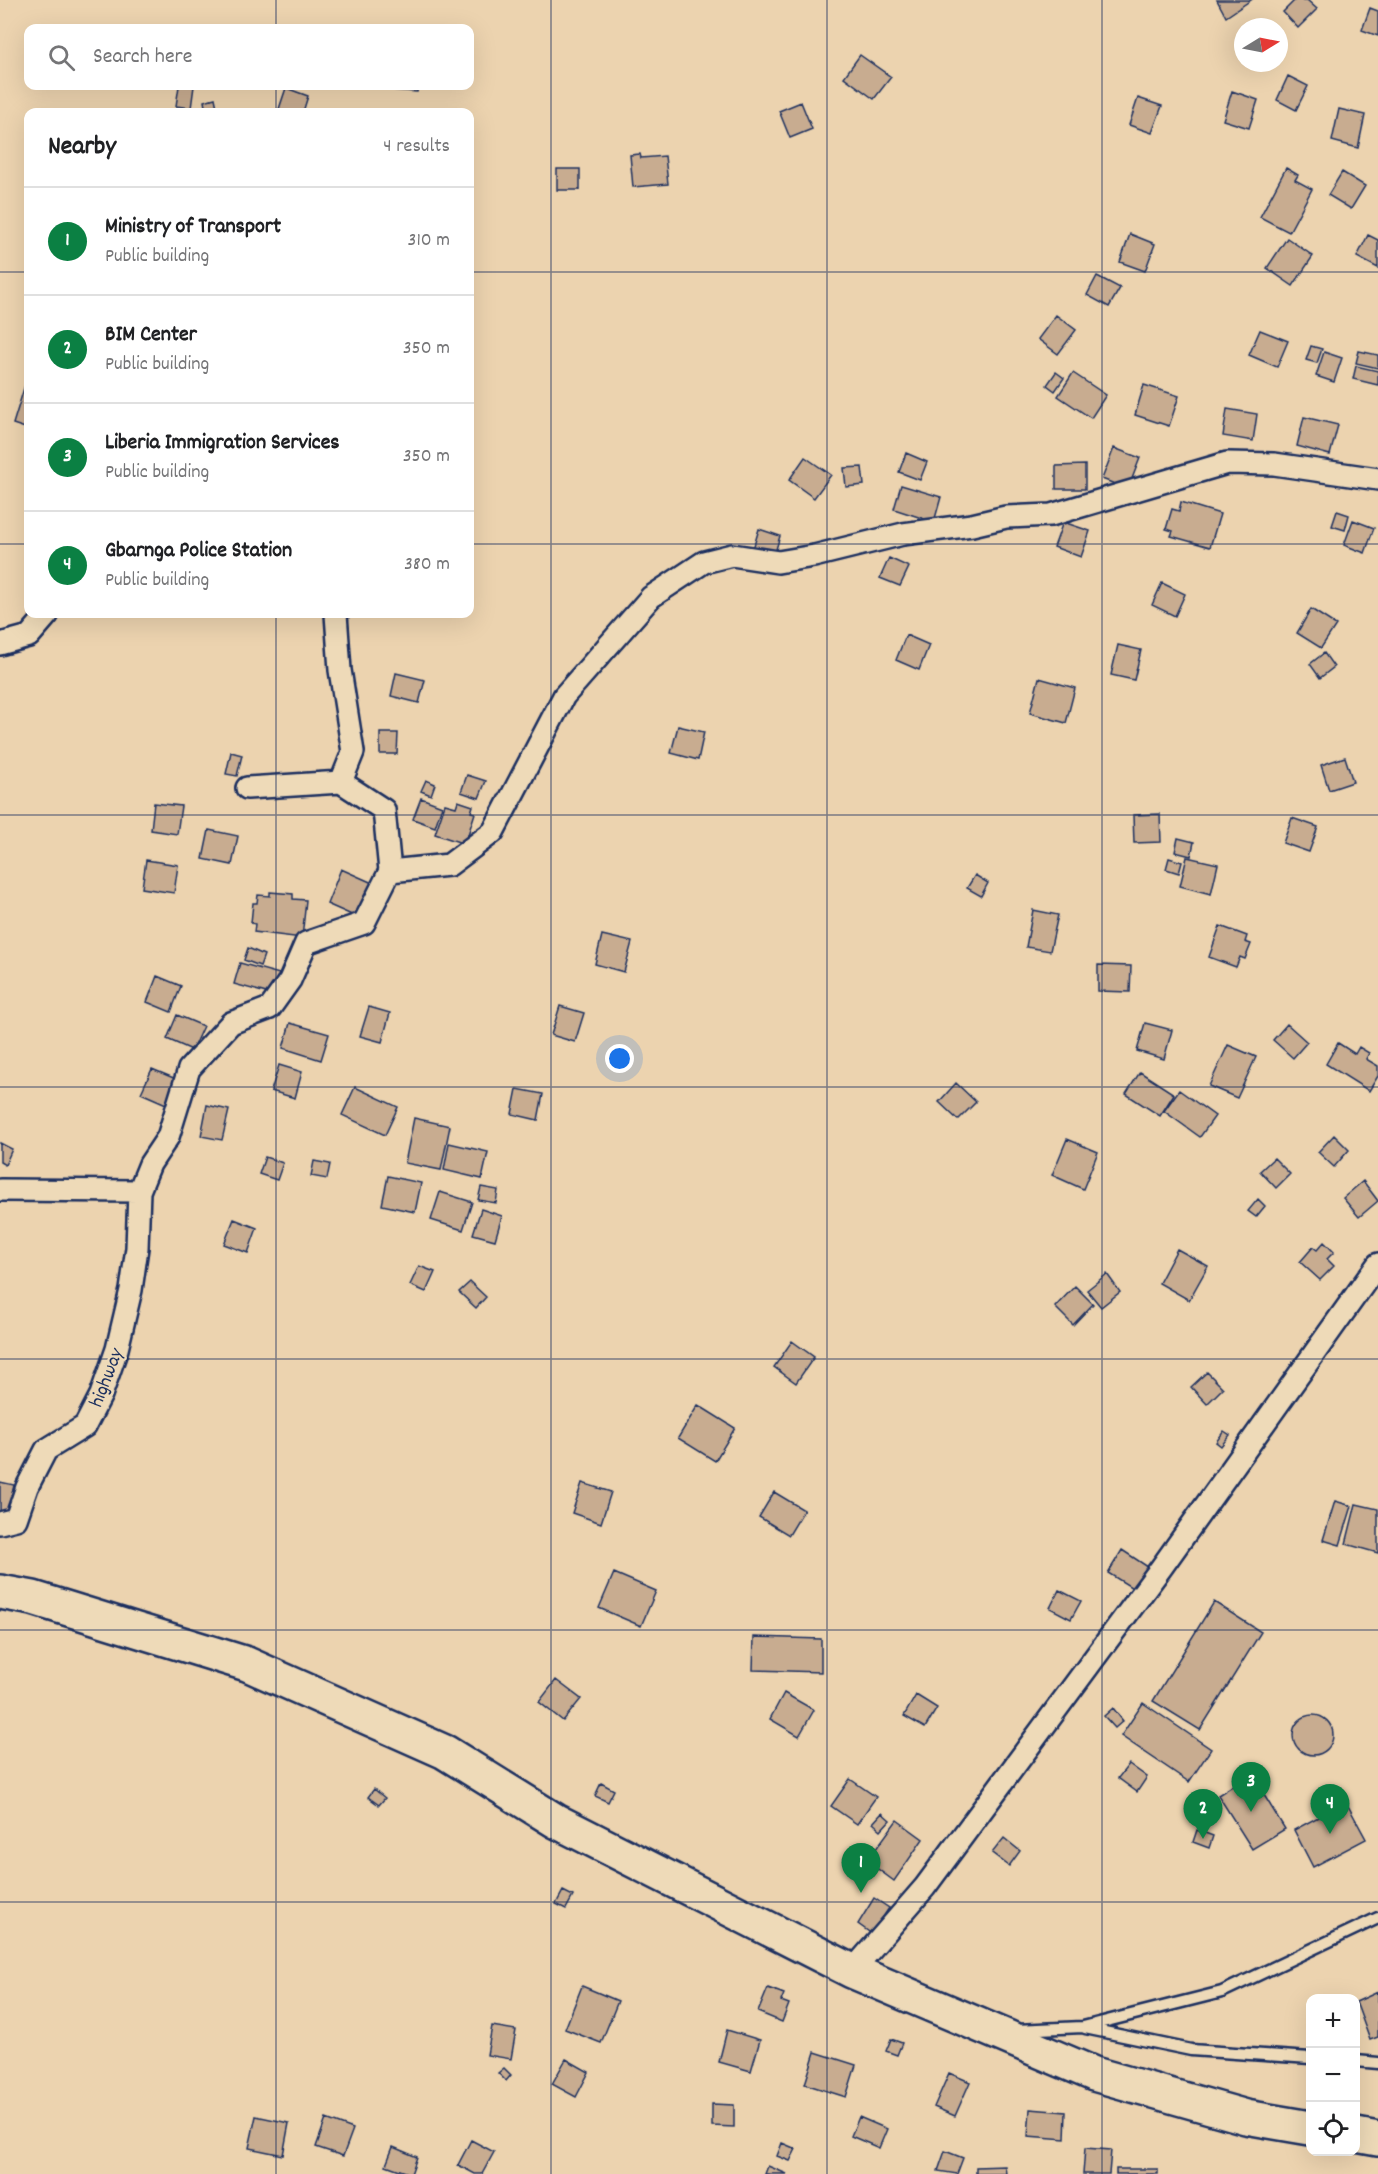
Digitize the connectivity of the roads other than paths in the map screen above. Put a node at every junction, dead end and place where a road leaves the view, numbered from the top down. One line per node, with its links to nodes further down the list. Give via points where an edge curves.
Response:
1 (1378, 479): 7 (street, via 1227,463 1051,514 1006,517 903,534 778,562 732,555 704,562 651,597 564,696 493,832 449,865)
2 (45, 618): 4 (street, via 29,636)
3 (336, 618): 5 (street, via 339,670 353,752)
4 (0, 644)
5 (341, 782): 6 (street); 7 (street, via 384,810)
6 (248, 788)
7 (390, 871): 9 (street, via 364,923 306,943 290,980 270,1008 231,1023 189,1068 168,1137 150,1164)
8 (0, 1190): 9 (street)
9 (140, 1191): 11 (street, highway, via 131,1290 101,1395 85,1426 46,1450 27,1486 16,1519)
10 (1378, 1264): 14 (street, via 1161,1568 939,1868)
11 (0, 1523)
12 (0, 1592): 14 (main road, via 33,1598 247,1664 445,1752 556,1821)
13 (1378, 1918): 15 (lane, via 1222,1992)
14 (852, 1971): 16 (main road)
15 (1083, 2027): 16 (lane); 17 (lane, via 1191,2050)
16 (989, 2030): 20 (main road, via 1094,2074 1246,2117)
17 (1306, 2058)
18 (1360, 2061): 19 (lane)
19 (1378, 2063)
20 (1306, 2127)
21 (1360, 2136): 22 (main road)
22 (1378, 2139)

